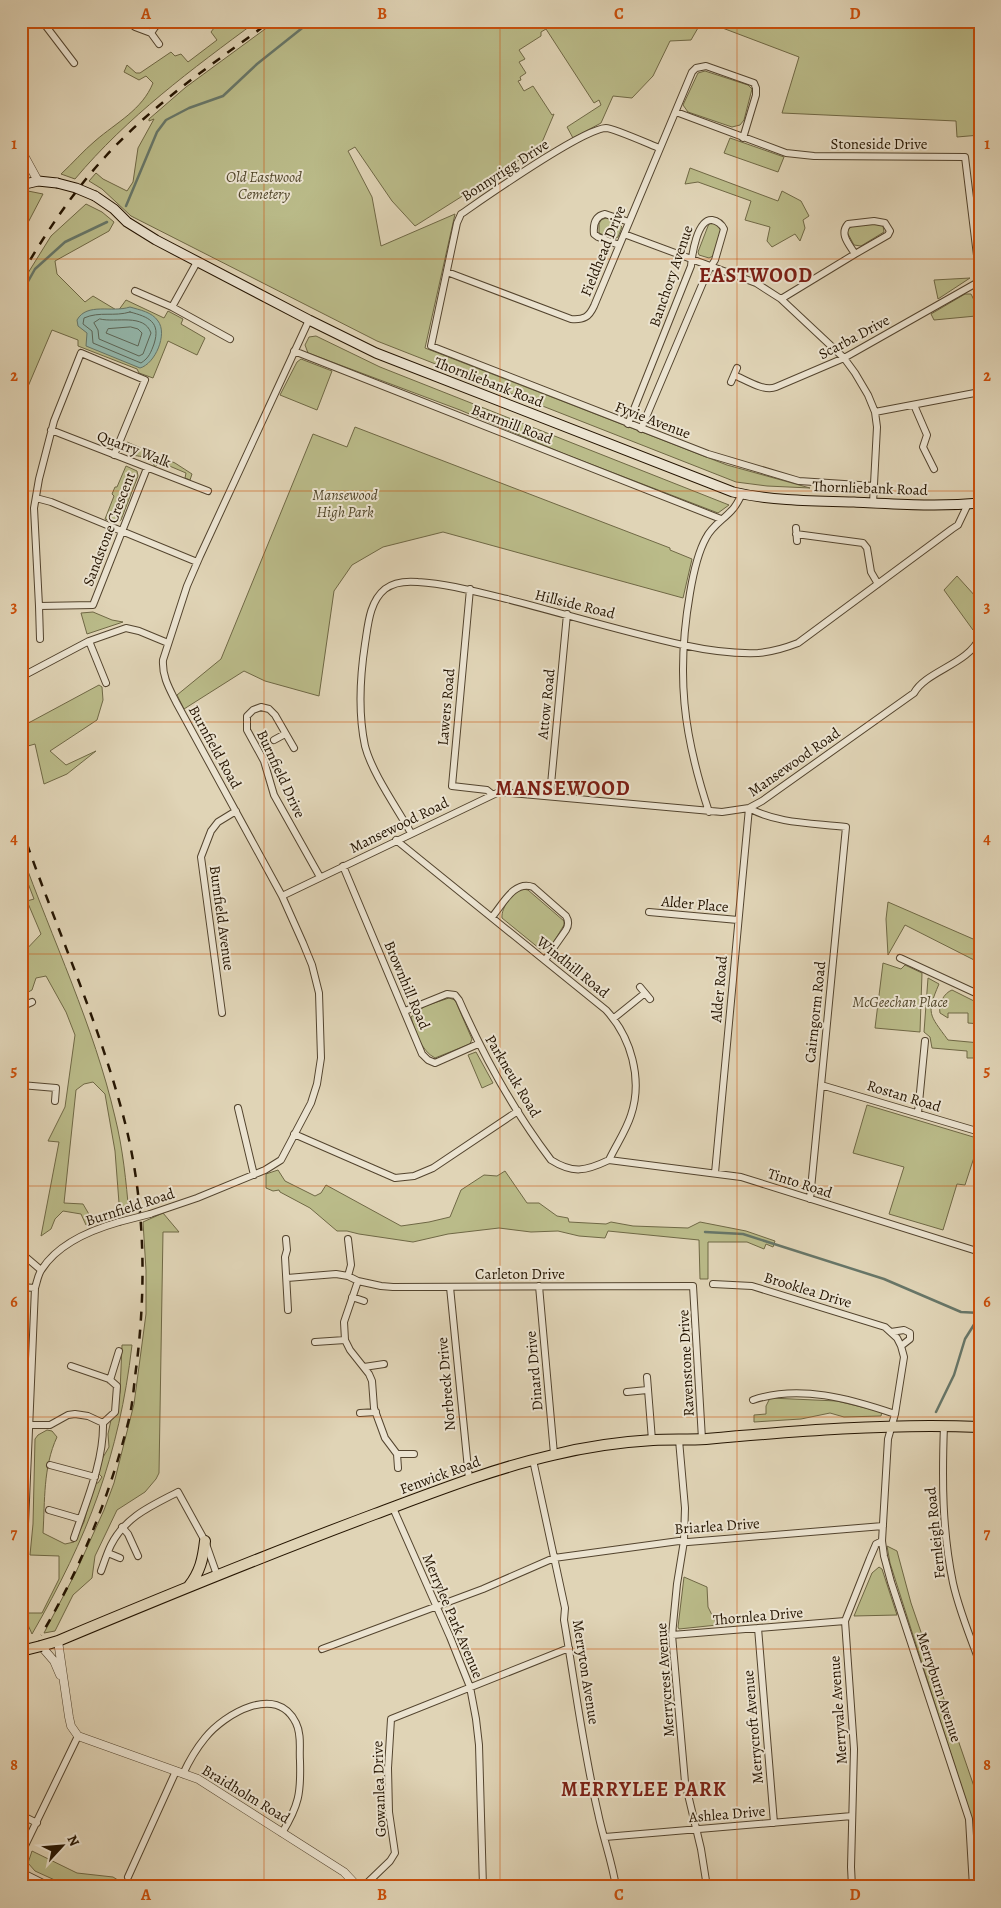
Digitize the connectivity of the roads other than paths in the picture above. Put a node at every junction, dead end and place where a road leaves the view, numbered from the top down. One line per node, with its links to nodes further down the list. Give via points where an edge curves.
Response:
1 (42, 21): 6 (street)
2 (162, 21): 4 (street)
3 (135, 27): 4 (street)
4 (151, 33): 5 (street)
5 (159, 44)
6 (74, 63)
7 (676, 112): 8 (street, Stoneside Drive); 8 (street, Fieldhead Drive, via 696,68 706,66 749,80 754,83 756,95); 9 (street, Fieldhead Drive)
8 (744, 138): 21 (street, Stoneside Drive, via 783,153 799,155 965,158)
9 (659, 148): 13 (street, Fieldhead Drive); 20 (street, Bonnyrigg Drive, via 607,128 567,145 461,214)
10 (21, 150): 11 (street)
11 (38, 181): 12 (main road, Thornliebank Road); 18 (main road, Thornliebank Road, bridge, via 57,183 96,196 140,231)
12 (21, 185)
13 (629, 222): 14 (street, Fieldhead Drive); 15 (street, via 606,214 597,217 594,234)
14 (624, 234): 15 (street, Fieldhead Drive); 17 (street)
15 (619, 245): 20 (street, Fieldhead Drive, via 590,314 581,320)
16 (855, 254): 16 (street, via 844,235 845,227 874,221 885,223 890,231 888,235); 23 (street)
17 (692, 259): 19 (street); 19 (street, Banchory Avenue, via 702,224 712,220 724,229); 34 (street, Banchory Avenue)
18 (197, 262): 24 (street); 25 (main road, Thornliebank Road)
19 (712, 265): 23 (street, via 756,283); 35 (street, Banchory Avenue)
20 (447, 272): 27 (street, Bonnyrigg Drive)
21 (980, 280): 29 (street, Scarba Drive)
22 (135, 291): 24 (street)
23 (781, 299): 29 (street)
24 (172, 307): 26 (street)
25 (310, 320): 28 (street, Burnfield Road); 42 (main road, Thornliebank Road, via 384,356)
26 (230, 339)
27 (431, 346): 34 (street, Fyvie Avenue)
28 (294, 351): 47 (street, Barrmill Road); 50 (street, Burnfield Road)
29 (844, 358): 30 (street, Scarba Drive, via 771,389 733,378); 33 (street)
30 (737, 368)
31 (980, 392): 32 (street)
32 (914, 405): 33 (street); 39 (street, via 927,435 924,447)
33 (875, 412): 40 (street)
34 (628, 424): 35 (street, Fyvie Avenue)
35 (641, 429): 40 (street, Fyvie Avenue, via 708,454 799,480)
36 (52, 430): 37 (street, Quarry Walk); 37 (street, Sandstone Crescent, via 81,353 145,380); 43 (street, Sandstone Crescent)
37 (114, 455): 38 (street, Quarry Walk)
38 (147, 468): 41 (street, Quarry Walk); 48 (street, Sandstone Crescent)
39 (934, 469)
40 (874, 486): 44 (street)
41 (208, 492)
42 (742, 494): 44 (main road, Thornliebank Road, via 793,500); 47 (street, via 734,508)
43 (36, 498): 48 (street); 53 (street, Sandstone Crescent)
44 (874, 503): 46 (main road, Thornliebank Road)
45 (980, 503): 46 (main road, Thornliebank Road)
46 (968, 504): 51 (street, Hillside Road, via 958,525)
47 (721, 519): 59 (street, via 700,552 687,610)
48 (123, 531): 50 (street); 53 (street, Sandstone Crescent, via 93,605)
49 (797, 541): 51 (street, via 796,531 863,543)
50 (197, 562): 58 (street, Burnfield Road)
51 (878, 584): 59 (street, Hillside Road, via 823,626 790,646 758,653)
52 (470, 589): 54 (street, Hillside Road); 65 (street, Lawers Road, via 452,786 487,790); 70 (street, Hillside Road, via 417,582 395,584 386,588 374,603 369,620 361,698 366,747 374,769)
53 (39, 606): 56 (street, Sandstone Crescent)
54 (567, 614): 59 (street, Hillside Road); 66 (street, Attow Road)
55 (980, 636): 67 (street, Mansewood Road, via 975,646 958,661 919,684 914,693)
56 (40, 639)
57 (89, 641): 58 (street, via 126,628); 60 (street); 61 (street)
58 (168, 643): 68 (street, Burnfield Road, via 163,660 166,681)
59 (684, 645): 69 (street, via 683,692 688,734)
60 (21, 677)
61 (106, 683)
62 (286, 734): 63 (street); 64 (street, Burnfield Drive); 73 (street, Burnfield Drive, via 268,709 261,707 247,716 247,730 264,761 274,795)
63 (274, 740)
64 (294, 748)
65 (492, 794): 66 (street, Mansewood Road); 70 (street, Mansewood Road)
66 (550, 795): 69 (street, Mansewood Road)
67 (749, 808): 69 (street, Mansewood Road); 77 (street, Alder Road); 90 (street, Cairngorm Road, via 777,818 846,827)
68 (236, 811): 74 (street, Burnfield Road); 85 (street, Burnfield Avenue, via 218,822 211,831 201,857)
69 (709, 812)
70 (411, 833): 71 (street, Mansewood Road)
71 (396, 840): 72 (street, Mansewood Road); 76 (street, Windhill Road)
72 (343, 866): 73 (street, Mansewood Road); 84 (street, Brownhill Road)
73 (320, 877): 74 (street, Mansewood Road)
74 (282, 896): 96 (street, Burnfield Road, via 312,965 319,993 321,1024 317,1084)
75 (649, 912): 77 (street, Alder Place)
76 (492, 917): 79 (street, Windhill Road); 79 (street, via 516,887 533,887 568,920 569,925)
77 (738, 920): 98 (street, Alder Road)
78 (900, 958): 80 (street)
79 (545, 960): 86 (street, Windhill Road)
80 (980, 996)
81 (650, 999): 86 (street, via 642,990)
82 (32, 1002): 83 (street)
83 (21, 1007)
84 (405, 1011): 88 (street, Parkneuk Road, via 447,994 455,995); 88 (street, Brownhill Road, via 422,1054 428,1060 435,1063)
85 (222, 1013)
86 (614, 1018): 97 (street, Windhill Road, via 632,1054 636,1086 632,1114)
87 (925, 1041): 94 (street)
88 (478, 1044): 93 (street, Parkneuk Road)
89 (21, 1085): 91 (street, via 56,1088)
90 (821, 1085): 94 (street, Rostan Road); 100 (street, Cairngorm Road)
91 (55, 1101)
92 (238, 1108): 99 (street)
93 (518, 1111): 96 (street, via 432,1168 414,1176 395,1178); 97 (street, Parkneuk Road, via 551,1160 562,1167 582,1170)
94 (918, 1113): 95 (street, Rostan Road)
95 (980, 1132)
96 (294, 1134): 99 (street, Burnfield Road, via 281,1160)
97 (609, 1160): 98 (street, Tinto Road)
98 (715, 1173): 100 (street, Tinto Road, via 741,1177)
99 (254, 1175): 105 (street, Burnfield Road, bridge, via 150,1214 84,1234 62,1248)
100 (810, 1199): 103 (street, Tinto Road)
101 (286, 1239): 107 (street)
102 (348, 1239): 106 (street, via 351,1265)
103 (980, 1252)
104 (21, 1253): 105 (street)
105 (41, 1270): 114 (street, Burnfield Road)
106 (348, 1276): 107 (street, Carleton Drive); 108 (street, Carleton Drive)
107 (287, 1278): 117 (street)
108 (358, 1281): 113 (street, Carleton Drive, via 393,1287); 115 (street)
109 (713, 1284): 118 (street, Brooklea Drive, via 752,1286 885,1327)
110 (539, 1286): 111 (street, Carleton Drive); 113 (street, Carleton Drive); 146 (street, Dinard Drive)
111 (693, 1286): 141 (street, Ravenstone Drive)
112 (21, 1287): 114 (street)
113 (450, 1287): 151 (street, Norbreck Drive)
114 (35, 1288): 128 (street, Burnfield Road)
115 (352, 1297): 116 (street); 119 (street, via 344,1322)
116 (364, 1301)
117 (288, 1310)
118 (891, 1332): 121 (street, Brooklea Drive); 121 (street, Brooklea Drive, via 904,1330 910,1333 910,1339)
119 (345, 1340): 120 (street); 125 (street)
120 (315, 1342)
121 (902, 1346): 135 (street, Brooklea Drive, via 904,1357)
122 (119, 1350): 129 (street)
123 (384, 1364): 125 (street)
124 (70, 1366): 129 (street)
125 (364, 1367): 133 (street, via 372,1381)
126 (647, 1377): 130 (street)
127 (21, 1380): 128 (street)
128 (30, 1380): 137 (street, Burnfield Road)
129 (110, 1380): 136 (street, via 117,1386 115,1412)
130 (647, 1390): 131 (street); 142 (street)
131 (627, 1392)
132 (753, 1400): 135 (street, via 768,1395 828,1396 861,1402)
133 (376, 1412): 134 (street); 144 (street, via 384,1438)
134 (360, 1413)
135 (895, 1414): 140 (street, Brooklea Drive)
136 (103, 1423): 137 (street, via 75,1414 50,1425); 150 (street, via 104,1437)
137 (28, 1425): 157 (street, Burnfield Road)
138 (944, 1425): 139 (main road, Fenwick Road); 140 (main road, Fenwick Road); 179 (street, Fernleigh Road, via 942,1505 946,1544 959,1607)
139 (980, 1427)
140 (892, 1428): 141 (main road, Fenwick Road); 155 (street, Brooklea Drive, via 888,1439)
141 (702, 1439): 143 (main road, Fenwick Road)
142 (652, 1440): 143 (main road, Fenwick Road); 146 (main road, Fenwick Road)
143 (679, 1440): 160 (street, Merrycrest Avenue, via 685,1508)
144 (397, 1454): 145 (street); 149 (street)
145 (414, 1454)
146 (554, 1454): 147 (main road, Fenwick Road)
147 (533, 1460): 151 (main road, Fenwick Road); 165 (street, Merryton Avenue)
148 (50, 1465): 150 (street)
149 (398, 1468)
150 (95, 1477): 154 (street)
151 (468, 1480): 152 (main road, Fenwick Road)
152 (393, 1508): 167 (main road, Fenwick Road); 169 (street, Merrylee Park Avenue)
153 (49, 1510): 154 (street)
154 (80, 1519): 158 (street)
155 (883, 1526): 160 (street, Briarlea Drive); 161 (street, Merryburn Avenue)
156 (122, 1527): 159 (street, via 136,1514 178,1492); 162 (street); 163 (street)
157 (23, 1532): 170 (street, Burnfield Road)
158 (74, 1538)
159 (205, 1541): 167 (street); 168 (main road, via 201,1567)
160 (684, 1541): 165 (street, Briarlea Drive); 173 (street, Merrycrest Avenue)
161 (882, 1541): 171 (street, Merryvale Avenue, via 876,1544); 201 (street, Merryburn Avenue, via 891,1582 969,1819)
162 (108, 1553): 164 (street); 166 (street)
163 (138, 1556)
164 (120, 1558)
165 (554, 1558): 169 (street, Briarlea Drive); 177 (street, Merryton Avenue, via 565,1608)
166 (101, 1571)
167 (218, 1575): 168 (main road, Fenwick Road)
168 (188, 1587): 174 (main road, Fenwick Road)
169 (436, 1606): 178 (street, Briarlea Drive); 181 (street, Merrylee Park Avenue)
170 (21, 1618)
171 (845, 1621): 172 (street, Thornlea Drive); 185 (street, Merryvale Avenue, via 854,1749)
172 (758, 1628): 173 (street, Thornlea Drive); 187 (street, Merrycroft Avenue)
173 (672, 1635): 188 (street, Merrycrest Avenue, via 685,1782)
174 (58, 1642): 176 (main road, Fenwick Road); 180 (street)
175 (23, 1645): 176 (main road, Fenwick Road, bridge)
176 (41, 1646): 180 (street)
177 (569, 1648): 181 (street, Gowanlea Drive); 190 (street, Merryton Avenue, via 591,1779)
178 (322, 1649)
179 (980, 1663)
180 (62, 1679): 182 (street, via 71,1726)
181 (470, 1687): 196 (street, Gowanlea Drive, via 391,1720 389,1803 395,1853); 197 (street, Merrylee Park Avenue, via 479,1745)
182 (78, 1736): 183 (street, Braidholm Road); 186 (street)
183 (180, 1772): 189 (street, Braidholm Road, via 207,1784); 189 (street, via 206,1736 231,1715 259,1704 280,1706 296,1722 300,1733 299,1800); 193 (street)
184 (21, 1815): 186 (street)
185 (852, 1816): 187 (street, Ashlea Drive); 200 (street, Merryvale Avenue)
186 (37, 1823): 191 (street)
187 (774, 1823): 188 (street, Ashlea Drive)
188 (696, 1829): 190 (street, Ashlea Drive); 199 (street, Merrycrest Avenue)
189 (282, 1833): 194 (street, Braidholm Road, via 344,1872)
190 (605, 1838): 198 (street, Merryton Avenue)
191 (21, 1854)
192 (21, 1872): 195 (street)
193 (128, 1877)
194 (354, 1885)
195 (52, 1887)
196 (363, 1887)
197 (483, 1887)
198 (616, 1887)
199 (707, 1887)
200 (852, 1887)
201 (973, 1887)

